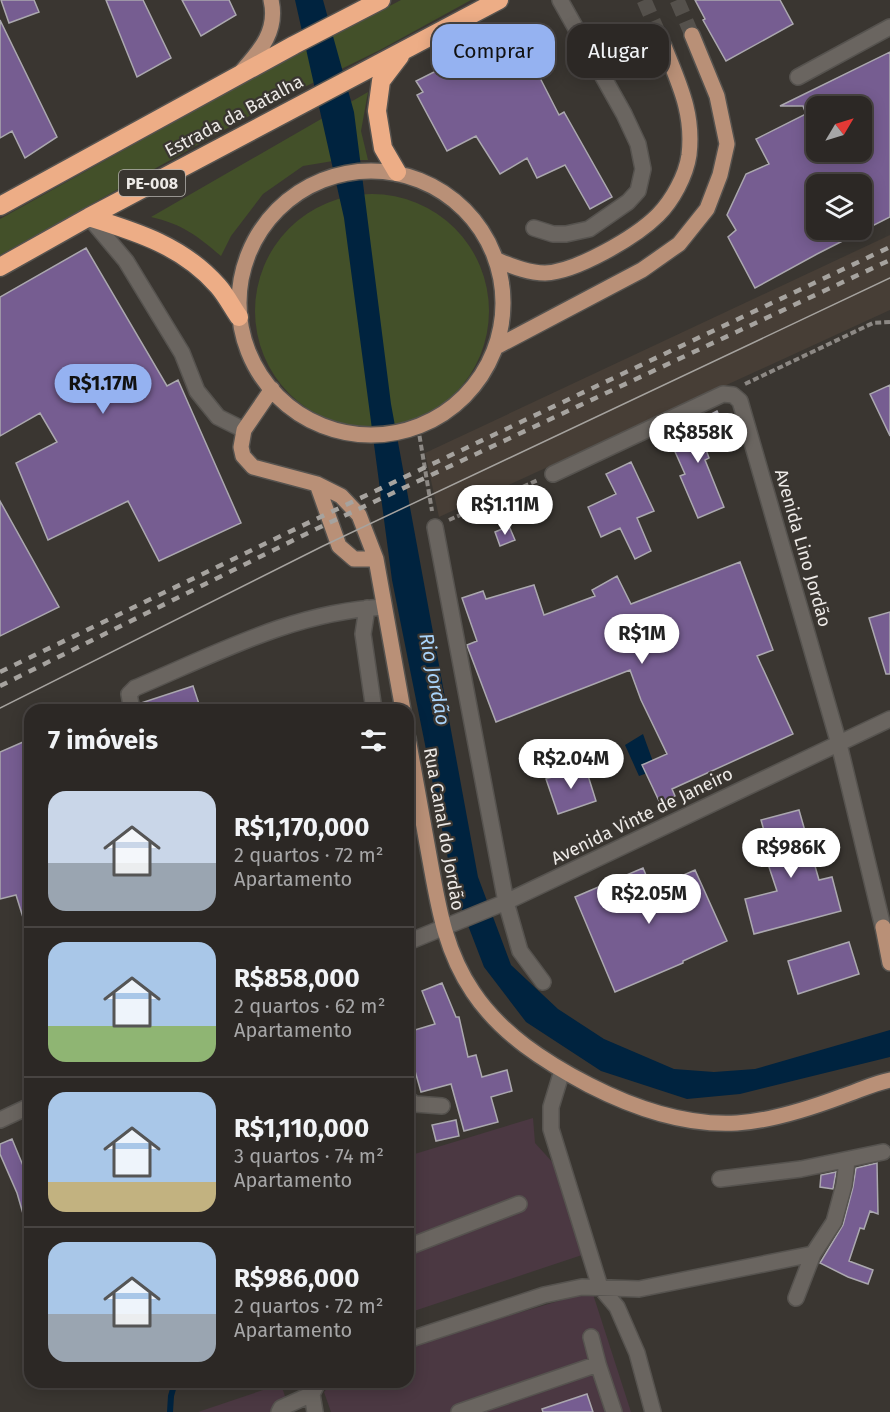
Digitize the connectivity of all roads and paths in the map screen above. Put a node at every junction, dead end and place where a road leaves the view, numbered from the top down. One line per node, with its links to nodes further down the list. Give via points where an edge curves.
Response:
1 (271, 0): 9 (main road, via 270,33)
2 (381, 0): 9 (highway, Estrada da Batalha / PE-008)
3 (499, 0): 7 (highway, PE-008)
4 (560, 0): 14 (street, via 624,114 638,144 643,169 638,190 628,202 589,229 553,234)
5 (890, 27): 10 (street)
6 (692, 35): 19 (main road, via 717,96 727,144 707,209 665,255)
7 (406, 50): 11 (highway, via 381,81 377,111 383,148); 13 (highway, Estrada da Batalha / PE-008)
8 (669, 58): 15 (main road, via 685,96 691,128 688,158 676,192 659,214 586,262 546,273 521,270)
9 (237, 77): 12 (highway, Estrada da Batalha / PE-008)
10 (798, 77)
11 (397, 172): 15 (main road, via 430,184 458,203 481,229); 17 (main road, via 370,170 330,176 297,192 270,216 251,246 240,281)
12 (0, 206)
13 (88, 217): 16 (highway, Estrada da Batalha / PE-008); 17 (highway, via 145,234 192,262 218,286); 23 (street, via 126,261 182,353 196,391 218,417)
14 (534, 228)
15 (497, 260): 19 (main road, via 503,318)
16 (0, 267)
17 (239, 317): 20 (main road, via 251,358)
18 (890, 322): 21 (path, via 873,323 759,376)
19 (496, 347): 22 (main road, via 486,370 470,391 451,409)
20 (272, 389): 22 (main road, via 295,411 339,431 384,435); 23 (main road)
21 (733, 395): 24 (street, via 723,394 691,408); 34 (street, Avenida Lino Jordão, via 740,401 751,435)
22 (411, 429): 26 (path)
23 (244, 430): 25 (main road, via 241,447 247,462 262,470)
24 (553, 474): 26 (path)
25 (317, 484): 27 (main road, via 341,496 359,515); 27 (main road, via 339,546 354,559)
26 (435, 526): 36 (street)
27 (376, 559): 28 (main road)
28 (384, 607): 29 (street); 32 (main road)
29 (367, 608): 30 (street, via 294,622 253,637 135,688 129,694); 31 (street, via 363,634)
30 (131, 704)
31 (373, 704)
32 (402, 704)
33 (890, 720): 34 (street, Avenida Vinte de Janeiro)
34 (839, 744): 36 (street, Avenida Vinte de Janeiro); 38 (street, Avenida Lino Jordão)
35 (414, 768): 37 (main road, Rua Canal do Jordão)
36 (502, 904): 37 (street, Avenida Vinte de Janeiro); 41 (street, via 520,951)
37 (445, 926): 39 (street, Avenida Vinte de Janeiro); 42 (main road, Rua Canal do Jordão, via 456,962 473,992 524,1046)
38 (887, 932): 40 (main road, Avenida Lino Jordão)
39 (414, 939)
40 (890, 963)
41 (543, 982)
42 (562, 1071): 43 (main road, Rua Canal do Jordão, via 620,1101 664,1115 737,1123 780,1116); 54 (street, via 551,1107 551,1129)
43 (890, 1080)
44 (414, 1103): 45 (street)
45 (442, 1106)
46 (24, 1109): 47 (street)
47 (0, 1120)
48 (883, 1152): 49 (street)
49 (847, 1161): 50 (street); 53 (street, via 841,1203 834,1222)
50 (720, 1179)
51 (519, 1204): 52 (street)
52 (414, 1245)
53 (813, 1254): 54 (street, via 639,1289); 55 (street)
54 (600, 1287): 57 (street, via 544,1295); 64 (street, via 617,1307 637,1353)
55 (796, 1298)
56 (591, 1337): 58 (street)
57 (414, 1338)
58 (598, 1364): 62 (street); 63 (street)
59 (315, 1388): 60 (street); 61 (street)
60 (279, 1412)
61 (315, 1412)
62 (459, 1412)
63 (614, 1412)
64 (653, 1412)

